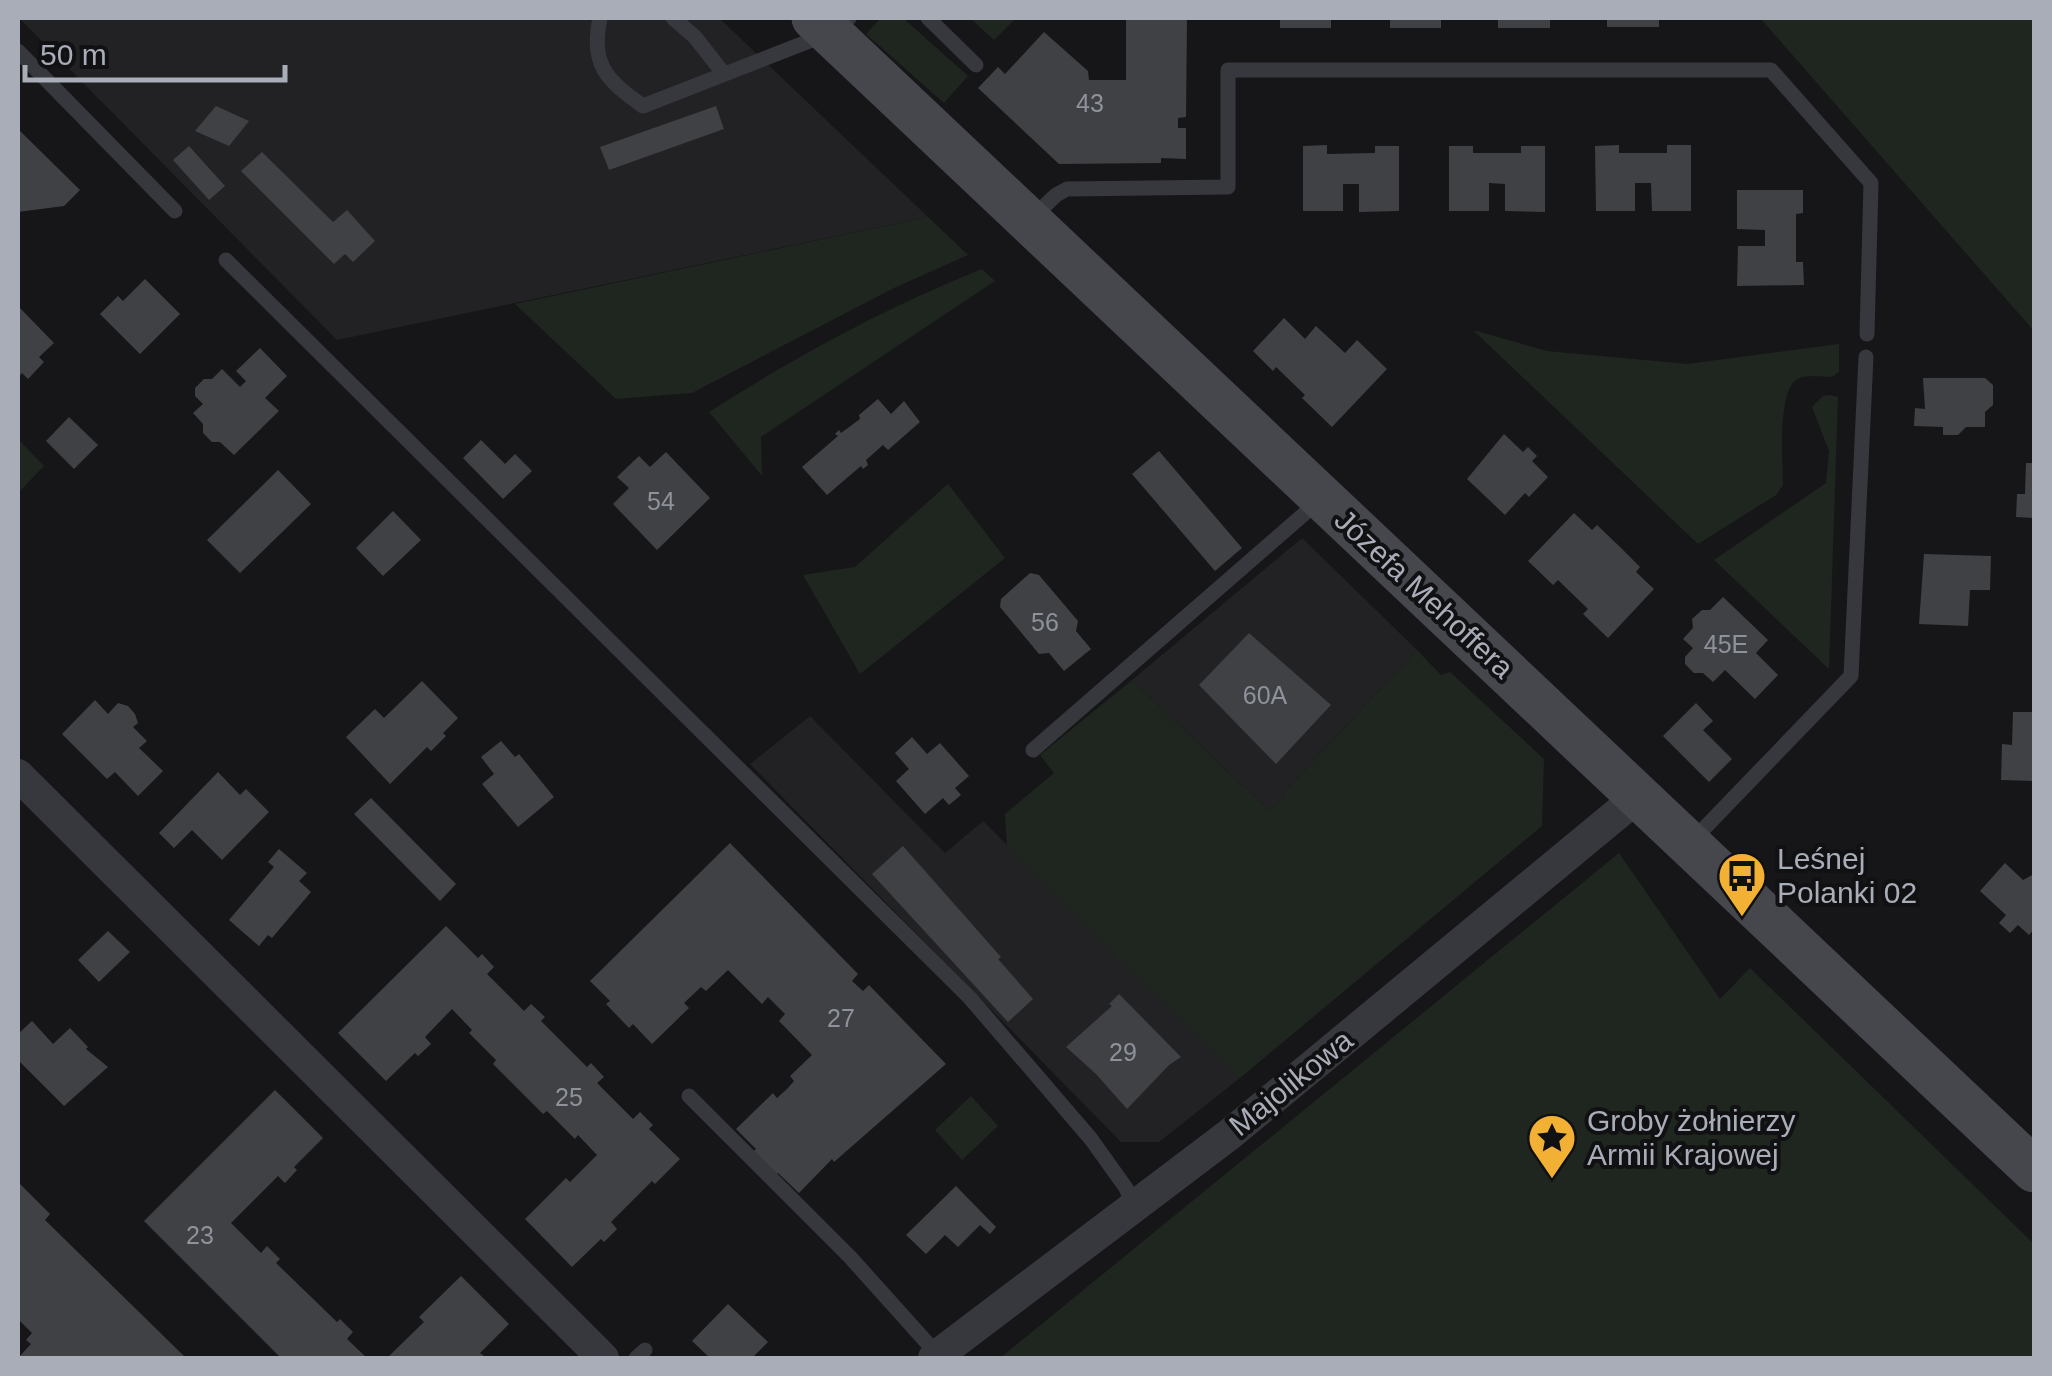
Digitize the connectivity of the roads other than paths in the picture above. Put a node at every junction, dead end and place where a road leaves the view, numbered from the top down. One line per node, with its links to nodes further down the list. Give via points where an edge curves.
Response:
1 (600, 18): 7 (lane, via 594,48 610,84 643,106)
2 (673, 18): 7 (lane)
3 (928, 18): 6 (lane)
4 (831, 23): 7 (lane); 9 (street, Józefa Mehoffera)
5 (18, 51): 8 (lane)
6 (976, 65)
7 (724, 74)
8 (175, 211)
9 (1028, 222): 11 (lane, via 1067,189 1228,187 1228,70 1771,70 1870,184); 13 (street, Józefa Mehoffera)
10 (226, 260): 20 (lane, via 970,998 1091,1139)
11 (1867, 334)
12 (1866, 357): 17 (lane, via 1851,676)
13 (1321, 498): 14 (lane); 16 (street, Józefa Mehoffera)
14 (1033, 750)
15 (18, 775): 22 (street)
16 (1640, 795): 17 (street, Józefa Mehoffera); 20 (street, Majolikowa, via 1230,1134)
17 (1690, 842): 19 (street, Józefa Mehoffera)
18 (689, 1096): 21 (lane, via 850,1256)
19 (2034, 1170)
20 (1133, 1204): 21 (street, Majolikowa)
21 (936, 1357)
22 (603, 1358)

